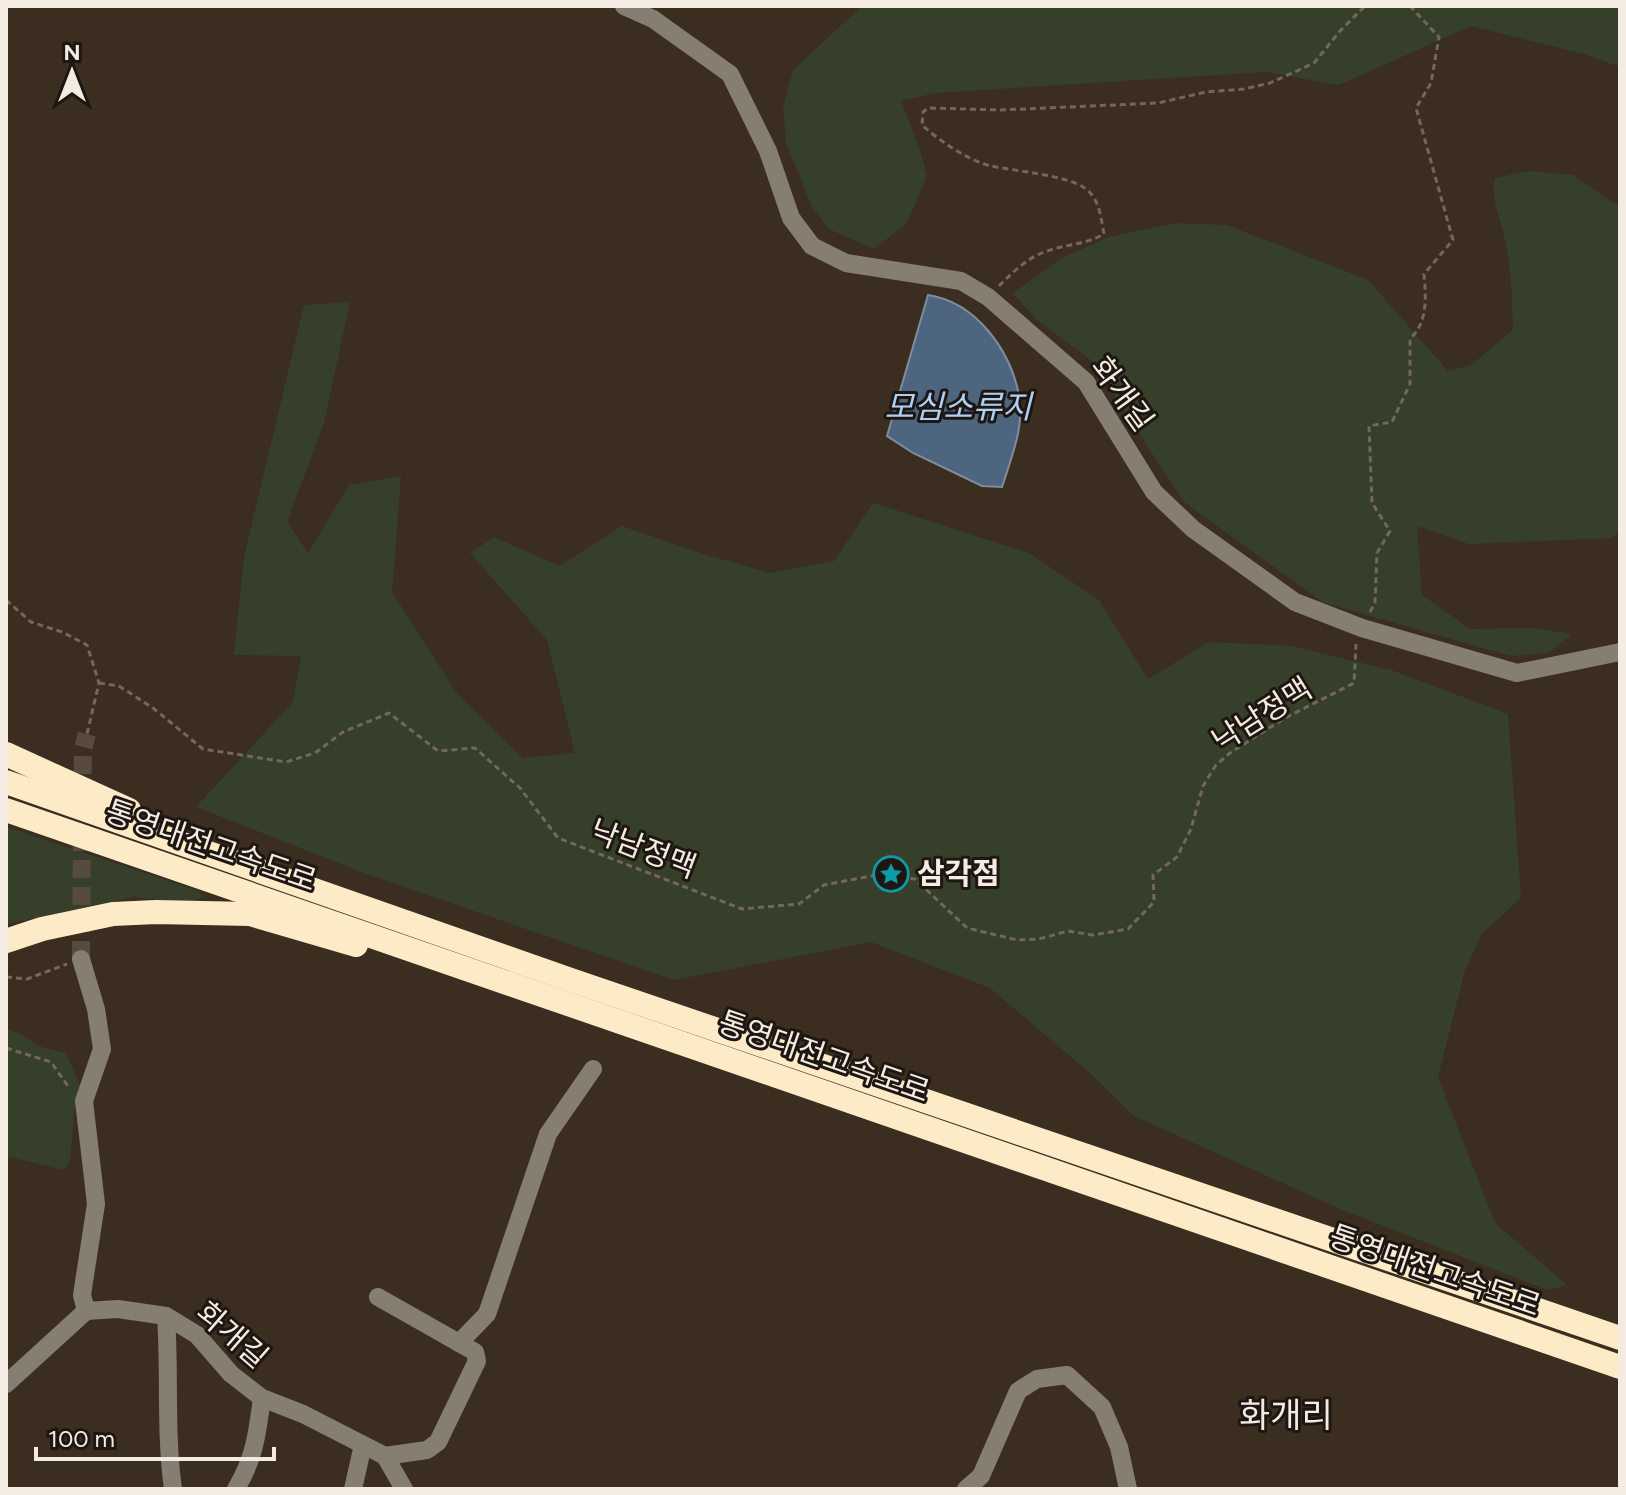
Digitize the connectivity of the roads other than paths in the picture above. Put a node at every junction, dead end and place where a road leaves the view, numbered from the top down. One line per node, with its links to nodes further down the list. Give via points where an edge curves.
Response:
1 (630, 7): 2 (street, 화개길, via 730,74 768,151 791,218 812,246 846,263 961,281 988,297 1086,382 1154,492 1193,529 1295,602 1362,628 1517,673)
2 (1620, 652)
3 (6, 754): 6 (highway)
4 (6, 782): 6 (highway, 통영대전고속도로)
5 (6, 810): 9 (highway, 통영대전고속도로)
6 (255, 868): 14 (highway, 통영대전고속도로)
7 (6, 941): 9 (highway, via 113,914 250,914)
8 (81, 959): 12 (street, via 102,1049 84,1101 96,1204 82,1295)
9 (639, 1026): 16 (highway, 통영대전고속도로)
10 (593, 1069): 15 (street, via 548,1134 487,1314)
11 (378, 1297): 15 (street)
12 (86, 1311): 13 (street, 화개길); 17 (street)
13 (166, 1316): 18 (street, 화개길, via 197,1335 231,1374); 21 (street)
14 (1620, 1338)
15 (459, 1343): 20 (street, via 475,1352 477,1361 438,1442 427,1450)
16 (1620, 1367)
17 (6, 1384)
18 (262, 1398): 19 (street, 화개길); 22 (street, via 256,1448)
19 (363, 1445): 20 (street, 화개길); 23 (street)
20 (385, 1456): 24 (street)
21 (173, 1489)
22 (236, 1489)
23 (353, 1489)
24 (404, 1489)
25 (966, 1489): 26 (street, via 981,1476 1018,1391 1037,1379 1067,1375 1102,1407 1119,1447)
26 (1128, 1489)

